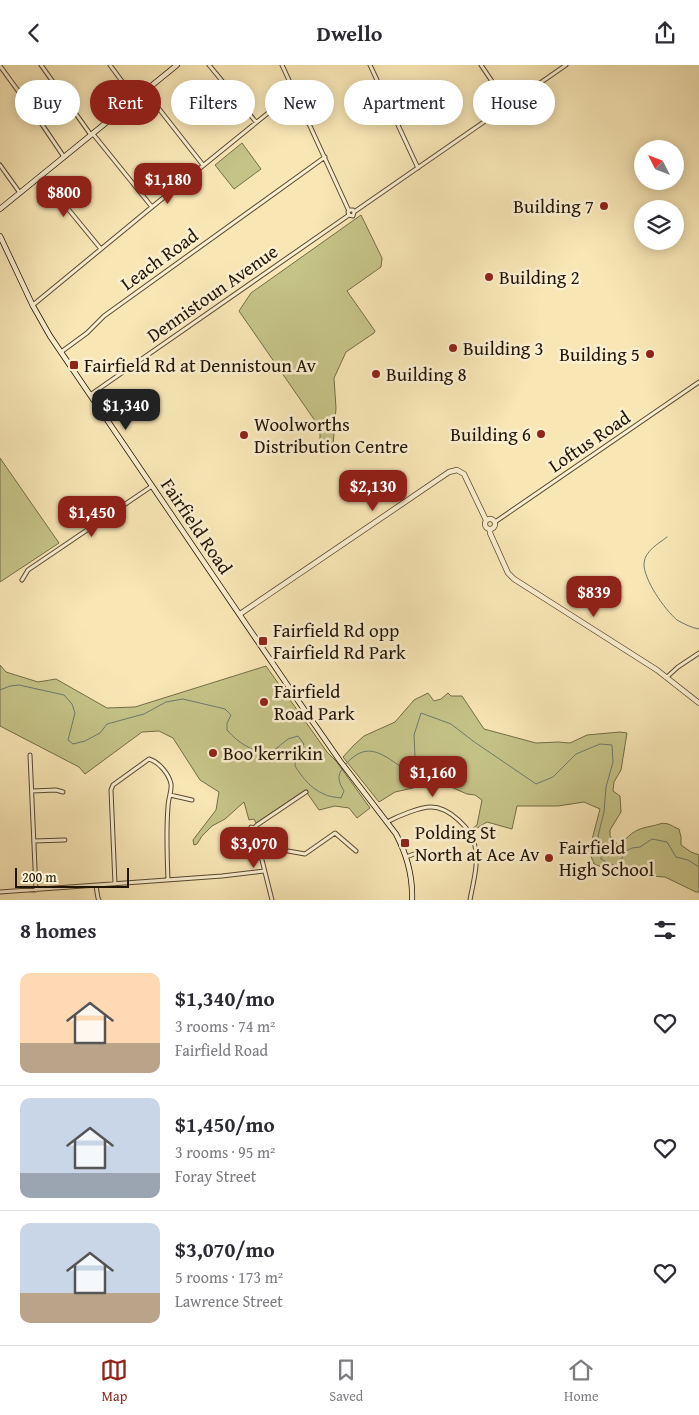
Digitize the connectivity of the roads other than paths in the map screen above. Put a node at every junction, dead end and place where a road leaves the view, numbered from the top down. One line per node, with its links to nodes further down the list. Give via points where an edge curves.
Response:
1 (40, 65): 21 (street)
2 (110, 65): 10 (street)
3 (177, 65): 11 (main road)
4 (208, 65): 17 (street)
5 (370, 65): 26 (street)
6 (481, 65): 13 (street)
7 (566, 65): 14 (street)
8 (0, 66): 22 (street)
9 (284, 66): 12 (street)
10 (121, 80)
11 (158, 80)
12 (289, 80)
13 (491, 80)
14 (544, 80)
15 (161, 112): 25 (street)
16 (265, 116): 17 (street)
17 (256, 123): 25 (street)
18 (104, 125): 21 (main road)
19 (310, 125): 23 (street)
20 (479, 125): 26 (street)
21 (92, 135): 22 (main road); 29 (street)
22 (64, 157): 27 (main road)
23 (325, 157): 31 (street); 37 (street, Leach Road, via 104,316)
24 (0, 165): 28 (street)
25 (203, 165): 29 (street)
26 (418, 168): 31 (street)
27 (41, 176): 28 (main road); 34 (street)
28 (20, 193): 30 (main road)
29 (152, 207): 34 (street)
30 (0, 209)
31 (349, 213): 39 (street, Dennistoun Avenue)
32 (0, 236): 35 (main road, Fairfield Road)
33 (0, 243): 35 (main road)
34 (101, 249): 36 (street)
35 (6, 252): 36 (main road, Fairfield Road)
36 (33, 306): 37 (main road, Fairfield Road)
37 (61, 352): 39 (main road, Fairfield Road)
38 (699, 382): 42 (street, Loftus Road)
39 (90, 395): 40 (main road, Fairfield Road)
40 (152, 486): 44 (street, via 28,570); 45 (main road, Fairfield Road)
41 (486, 520): 42 (main road); 43 (main road, via 485,526); 45 (main road, via 464,474 457,470 449,473)
42 (495, 522): 43 (main road)
43 (490, 529): 47 (main road, via 508,573 514,579)
44 (22, 580)
45 (240, 614): 55 (main road, Fairfield Road, via 340,761)
46 (699, 653): 47 (street)
47 (668, 677): 48 (main road)
48 (699, 703)
49 (30, 755): 50 (street)
50 (32, 791): 51 (street); 57 (street)
51 (63, 792)
52 (306, 792): 58 (street, via 252,827)
53 (170, 795): 54 (street); 63 (street); 64 (street, via 172,785 168,776 155,761 149,759 113,785)
54 (192, 800)
55 (387, 822): 61 (main road, Fairfield Road); 71 (street, via 433,807 442,809 462,823 471,834 476,849)
56 (64, 840): 57 (street)
57 (34, 841): 66 (street)
58 (260, 850): 59 (street, via 271,848 305,854 335,833); 62 (street)
59 (356, 851)
60 (434, 855): 61 (street)
61 (406, 857): 70 (main road, Fairfield Road)
62 (264, 871): 63 (street); 69 (street)
63 (168, 880): 64 (street)
64 (115, 884): 65 (street)
65 (96, 886): 66 (street); 68 (street)
66 (36, 890): 67 (street)
67 (0, 893)
68 (99, 900)
69 (272, 900)
70 (412, 900)
71 (470, 900)

